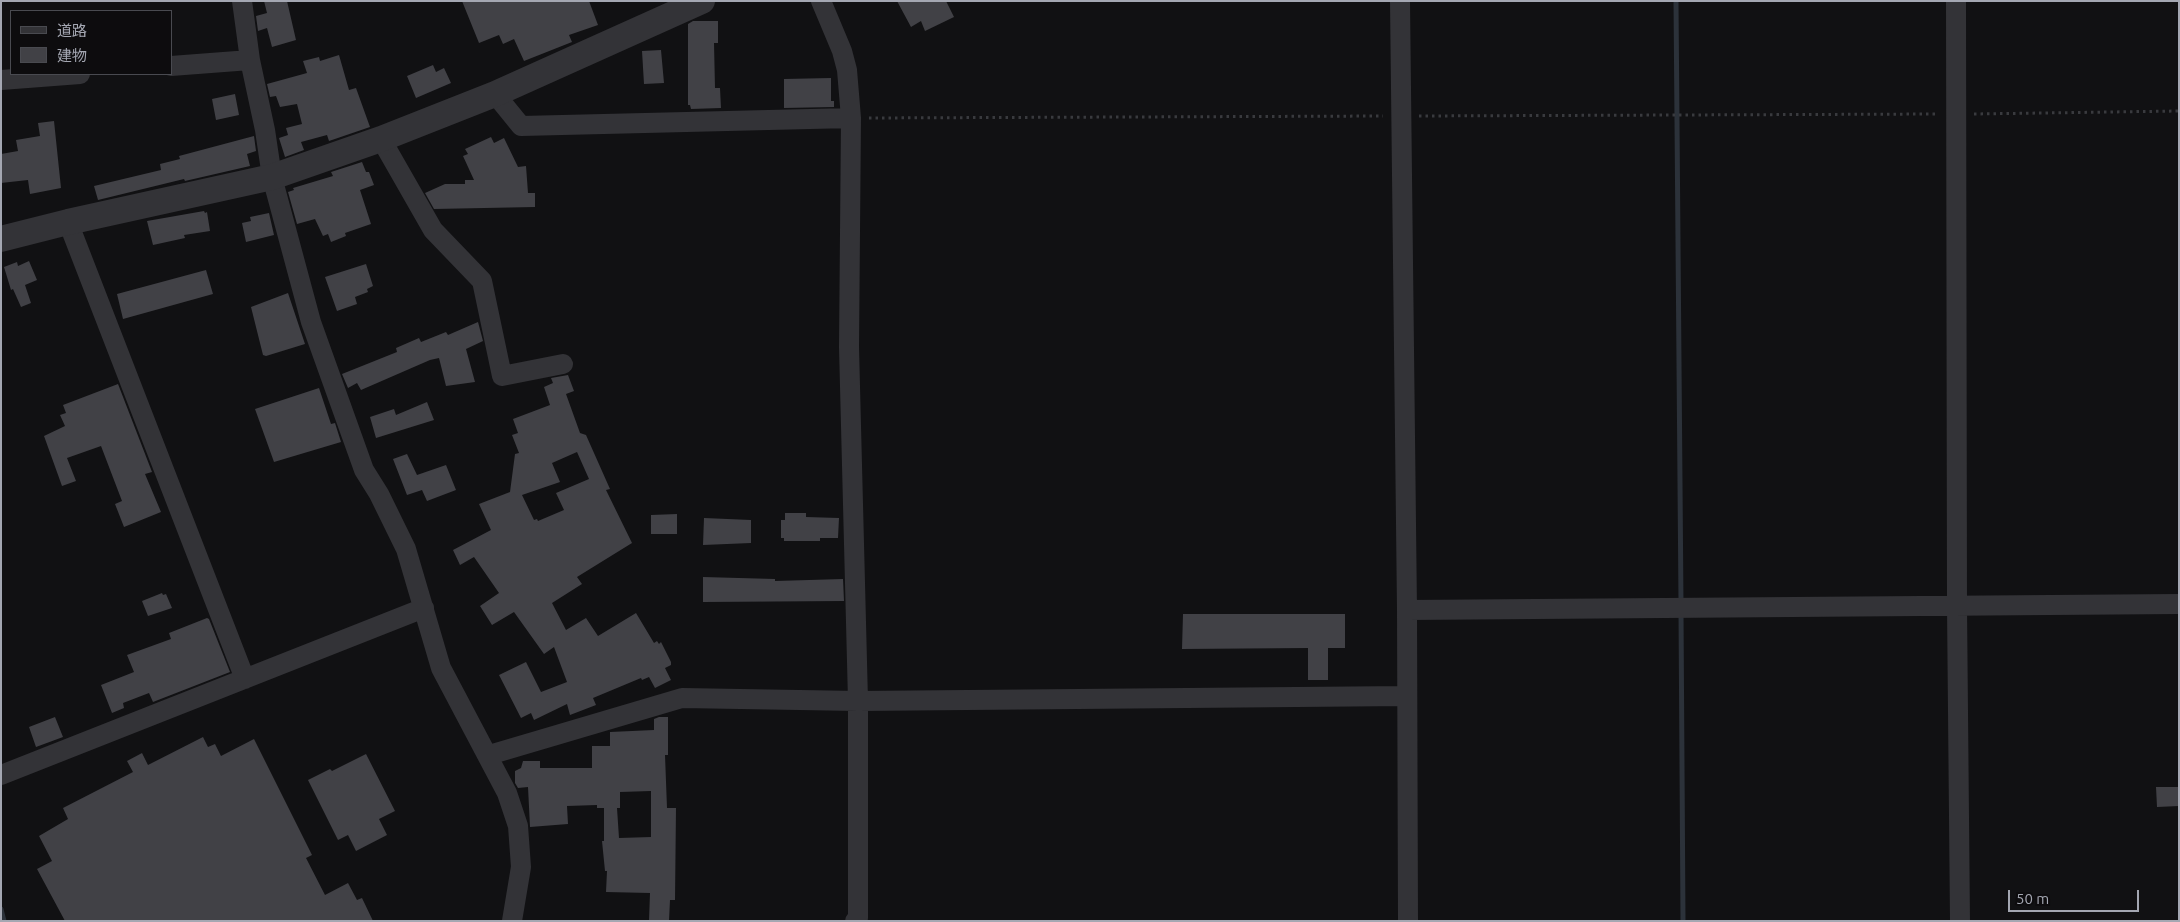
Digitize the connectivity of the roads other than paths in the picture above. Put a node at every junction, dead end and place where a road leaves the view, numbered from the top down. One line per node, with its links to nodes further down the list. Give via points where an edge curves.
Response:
1 (242, 1): 6 (street)
2 (702, 1): 10 (street)
3 (820, 1): 11 (street, via 847,70)
4 (1400, 1): 20 (street)
5 (1956, 1): 18 (street)
6 (250, 60): 7 (street); 13 (street)
7 (172, 66)
8 (67, 75): 9 (street)
9 (1, 80)
10 (495, 94): 11 (street, via 521,126); 12 (street)
11 (851, 118): 23 (street, via 849,347)
12 (382, 139): 13 (street); 16 (street, via 433,230 482,281 502,376)
13 (272, 177): 14 (street); 19 (street, via 317,340 364,470 406,549)
14 (68, 222): 15 (street); 21 (street)
15 (1, 239)
16 (563, 364)
17 (2179, 604): 18 (street)
18 (1957, 606): 20 (street); 29 (street)
19 (424, 608): 21 (street); 24 (street, via 441,668)
20 (1407, 610): 22 (street)
21 (245, 679): 25 (street)
22 (1406, 696): 23 (street); 28 (street)
23 (858, 701): 24 (street, via 682,698); 27 (street, via 858,918)
24 (488, 755): 26 (street, via 507,793 518,826 521,866)
25 (1, 775)
26 (512, 921)
27 (855, 921)
28 (1408, 921)
29 (1960, 921)

